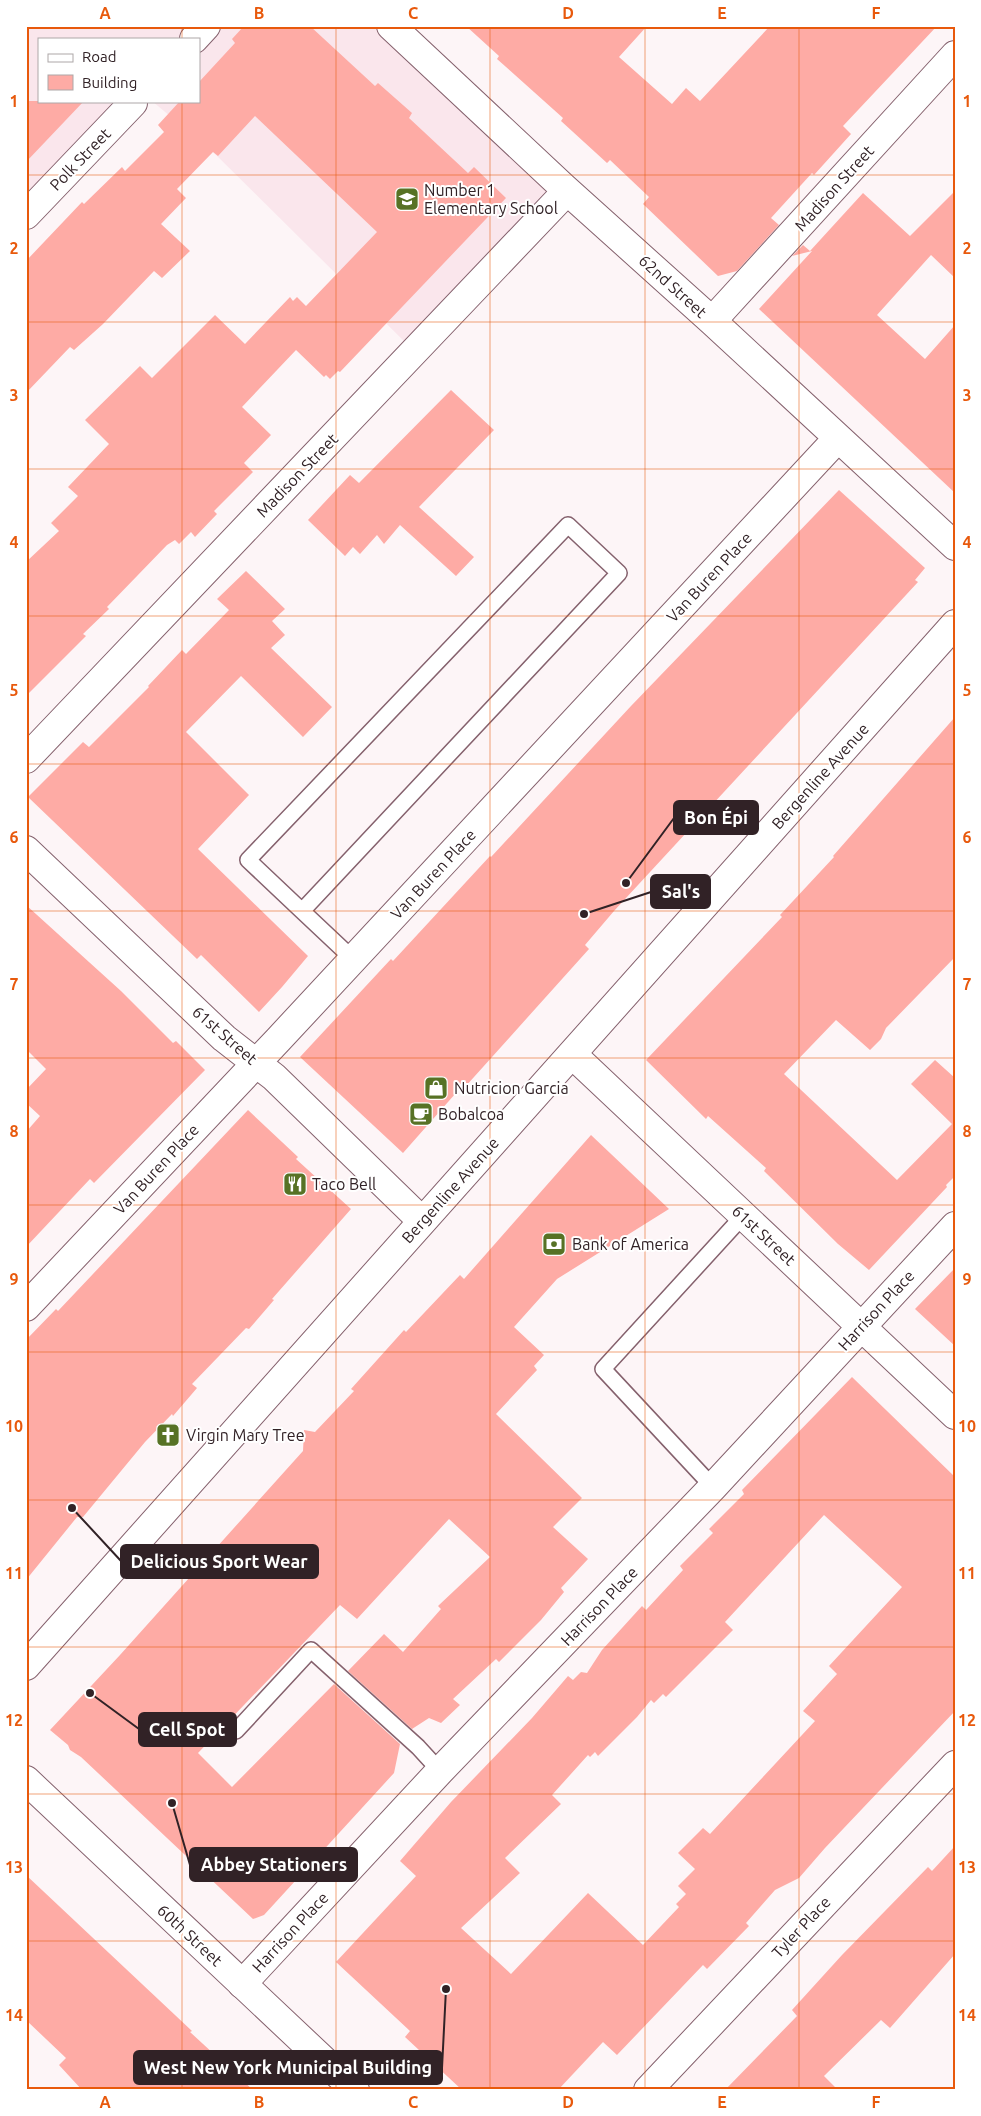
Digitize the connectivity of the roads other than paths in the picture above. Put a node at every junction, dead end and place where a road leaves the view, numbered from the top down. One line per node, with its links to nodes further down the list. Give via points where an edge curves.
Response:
1 (206, 26): 3 (street)
2 (397, 28): 6 (street, 62nd Street)
3 (195, 38)
4 (955, 55): 8 (street, Madison Street)
5 (133, 103): 7 (street, Polk Street)
6 (567, 191): 8 (street, 62nd Street); 12 (street, Madison Street)
7 (26, 215)
8 (712, 321): 9 (street, 62nd Street)
9 (838, 438): 10 (street, 62nd Street); 15 (street, Van Buren Place)
10 (955, 546)
11 (955, 624): 16 (street, Bergenline Avenue)
12 (26, 759)
13 (26, 850): 17 (street, 61st Street, via 224,1038)
14 (302, 911): 14 (lane, via 619,573 568,525 248,860); 15 (lane)
15 (353, 959): 17 (street, Van Buren Place)
16 (573, 1055): 18 (street, 61st Street); 19 (street, Bergenline Avenue)
17 (256, 1063): 19 (street, 61st Street); 21 (street, Van Buren Place)
18 (743, 1216): 22 (street, 61st Street); 24 (lane, via 604,1369)
19 (422, 1221): 25 (street, Bergenline Avenue)
20 (955, 1226): 22 (street, Harrison Place)
21 (26, 1307)
22 (860, 1326): 23 (street, 61st Street); 24 (street, Harrison Place)
23 (955, 1416)
24 (713, 1487): 28 (street, Harrison Place)
25 (26, 1666)
26 (236, 1731): 28 (lane, via 311,1650)
27 (955, 1765): 32 (street, Tyler Place)
28 (440, 1771): 30 (street, Harrison Place)
29 (26, 1780): 30 (street, 60th Street)
30 (242, 1984): 31 (street, 60th Street)
31 (355, 2090)
32 (648, 2090)

